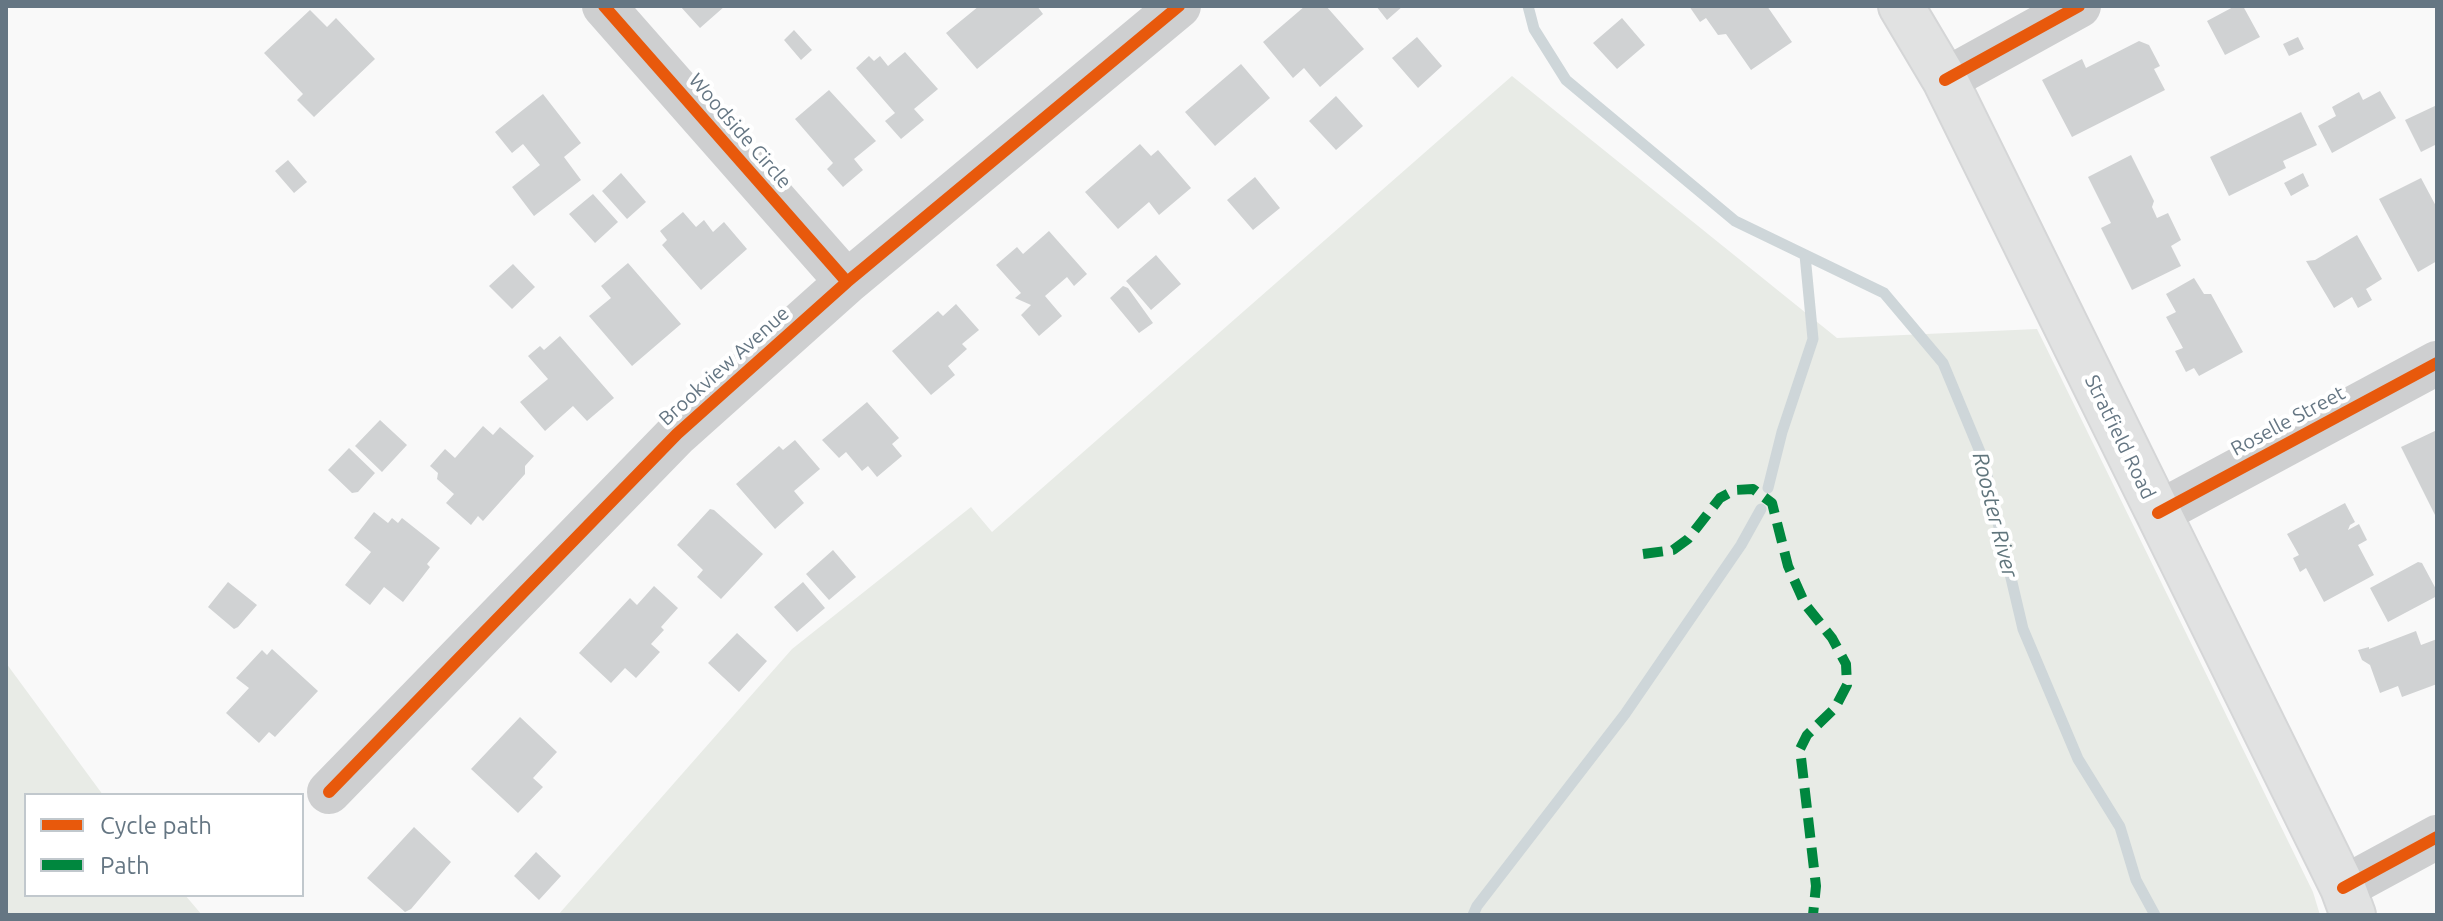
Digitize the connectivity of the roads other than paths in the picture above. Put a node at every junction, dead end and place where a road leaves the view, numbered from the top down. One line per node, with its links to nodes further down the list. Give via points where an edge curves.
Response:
1 (604, 6): 6 (street, Woodside Circle)
2 (1179, 6): 6 (street, Brookview Avenue)
3 (1901, 6): 5 (main road, Stratfield Road)
4 (2079, 6): 5 (street)
5 (1945, 80): 8 (main road, Stratfield Road)
6 (847, 282): 9 (street, Brookview Avenue, via 677,434)
7 (2437, 363): 8 (street, Roselle Street)
8 (2158, 513): 11 (main road, Stratfield Road)
9 (329, 792)
10 (2437, 837): 11 (street)
11 (2348, 902)

